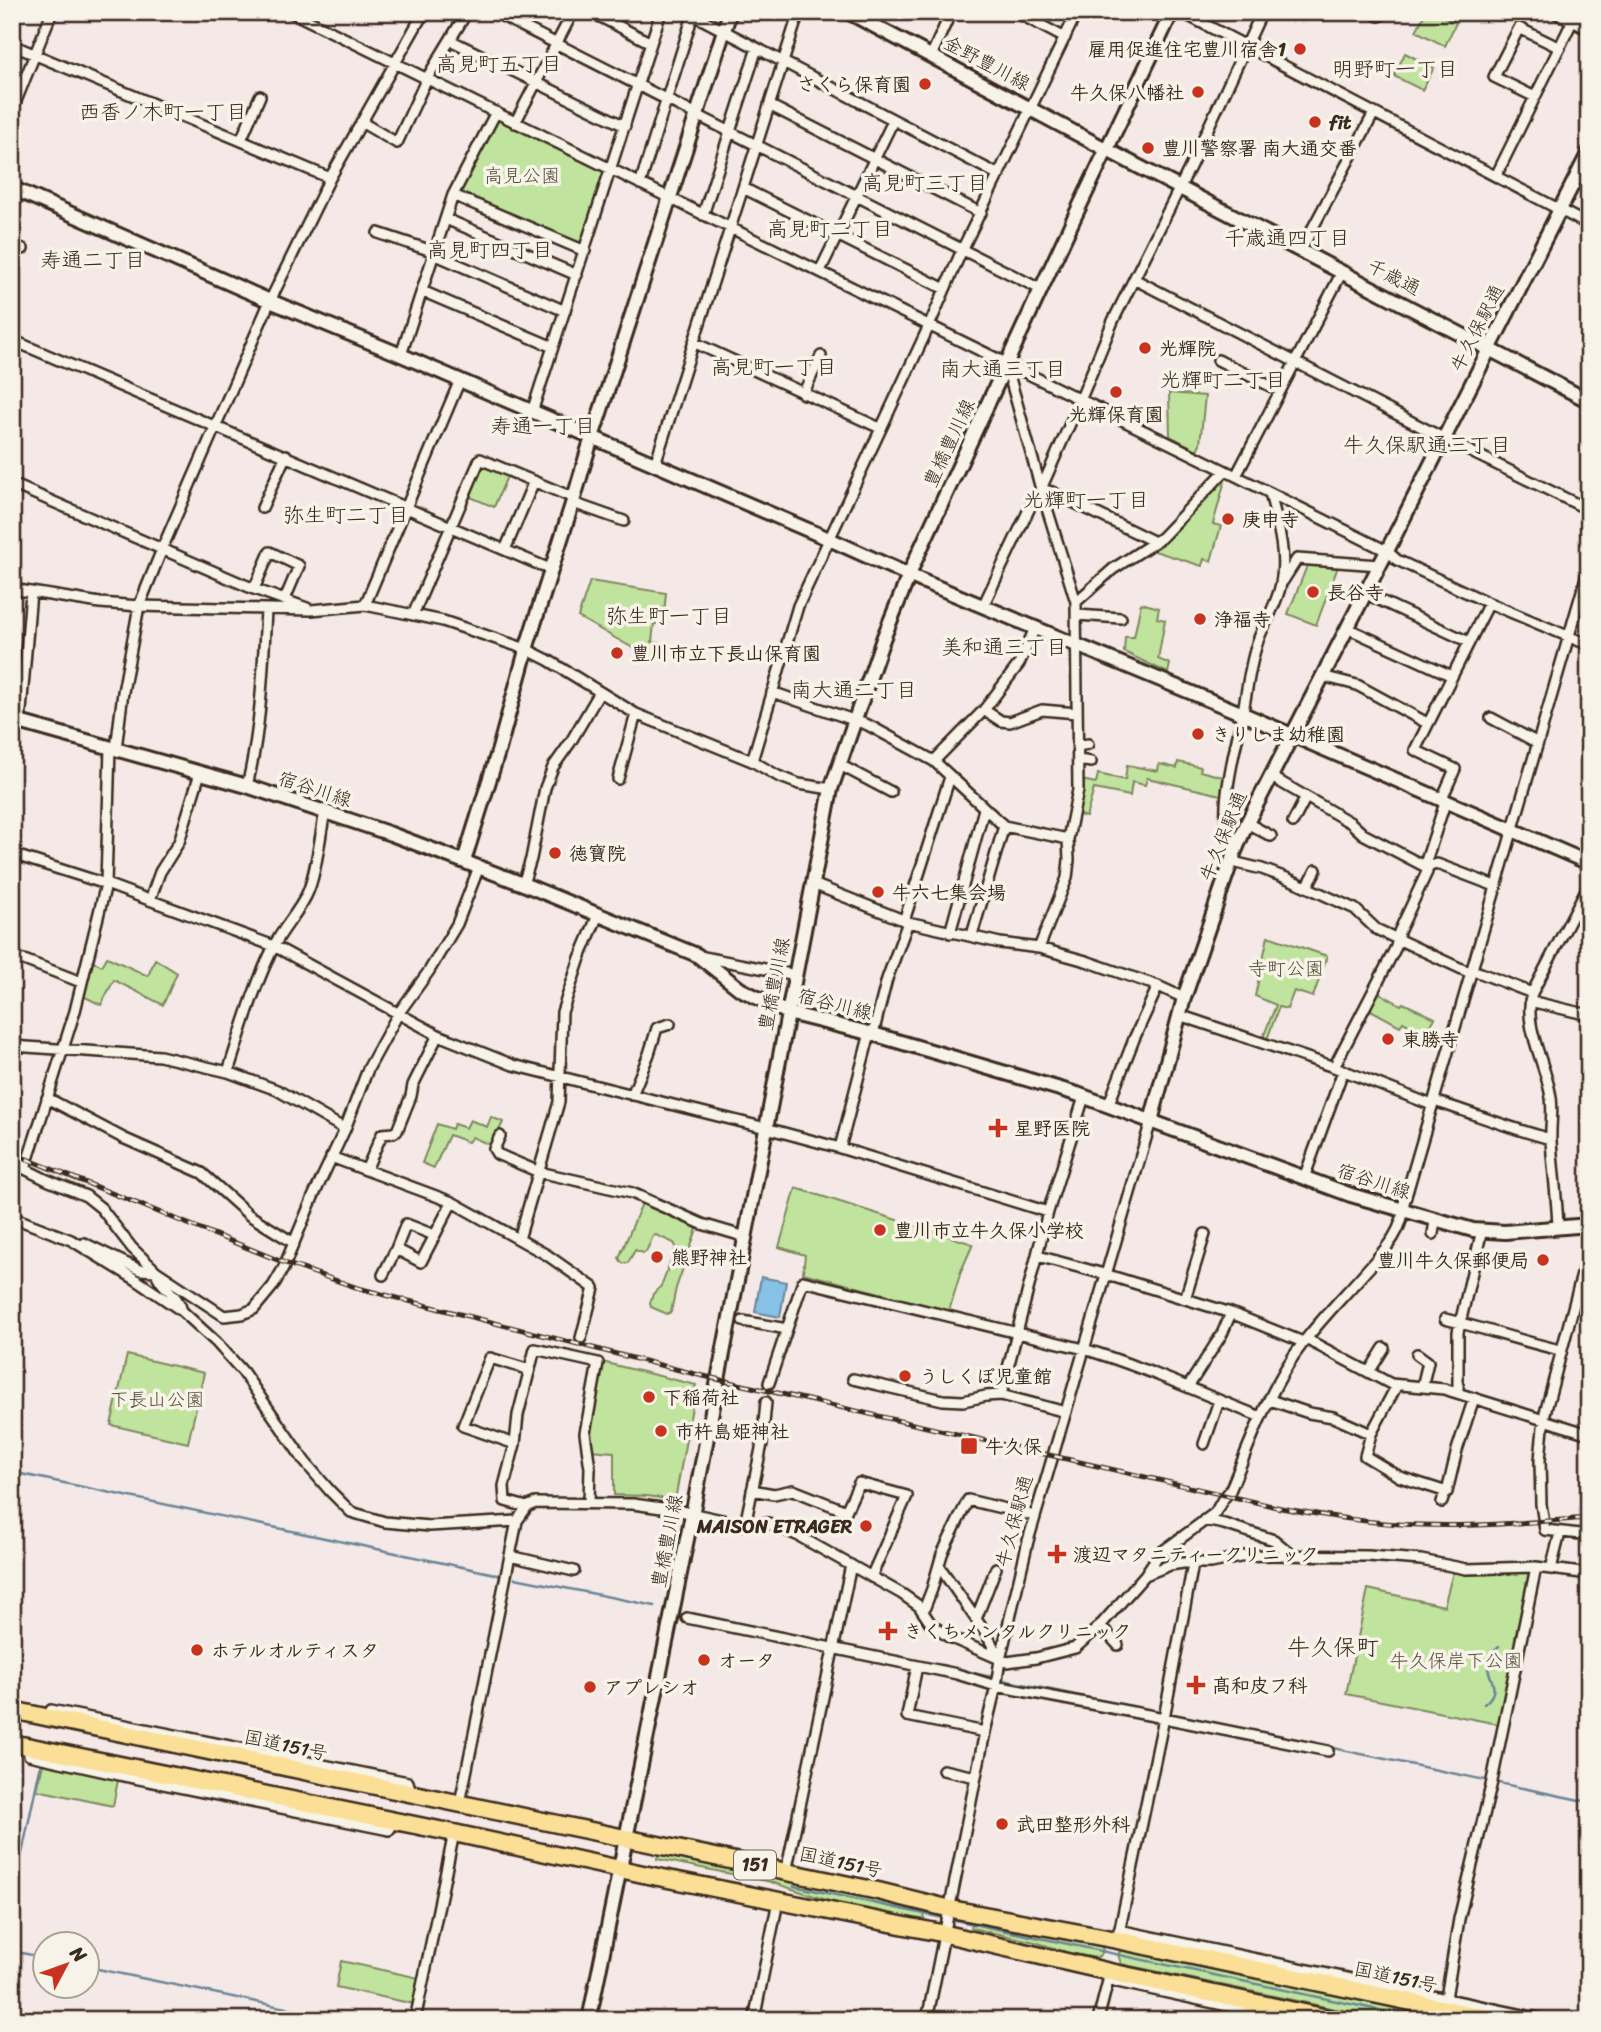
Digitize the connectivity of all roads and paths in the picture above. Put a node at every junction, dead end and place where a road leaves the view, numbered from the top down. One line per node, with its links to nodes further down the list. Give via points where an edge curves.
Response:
1 (52, 12): 33 (street)
2 (291, 12): 36 (street)
3 (424, 12): 36 (street)
4 (467, 12): 26 (street)
5 (494, 12): 28 (street)
6 (573, 12): 28 (street)
7 (591, 12): 27 (street)
8 (661, 12): 27 (street)
9 (730, 12): 24 (street)
10 (799, 12): 35 (street)
11 (848, 12): 34 (street, 金野豊川線)
12 (951, 12): 34 (street)
13 (1016, 12): 25 (street)
14 (1077, 12): 25 (street)
15 (1172, 12): 56 (street, 豊橋豊川線)
16 (1181, 12): 30 (street)
17 (1262, 12): 30 (street)
18 (1371, 12): 19 (street, via 1379,16)
19 (1385, 12)
20 (1558, 12): 22 (street)
21 (690, 14): 24 (street); 42 (street)
22 (1573, 20): 23 (street); 32 (street)
23 (1589, 28)
24 (723, 31): 31 (street); 48 (street)
25 (1065, 38): 44 (street)
26 (450, 40): 37 (street); 38 (street)
27 (651, 43): 39 (street)
28 (557, 44): 38 (street); 39 (street)
29 (12, 45): 33 (street)
30 (1245, 47): 47 (street); 66 (street)
31 (757, 48): 35 (street); 53 (street)
32 (1560, 48): 41 (street); 41 (street, via 1518,28 1494,77)
33 (35, 55): 45 (street); 54 (street)
34 (931, 56): 44 (street, 金野豊川線)
35 (783, 62): 43 (street); 49 (street)
36 (393, 63): 37 (street); 50 (street)
37 (428, 78): 46 (street); 50 (street, via 397,143)
38 (537, 83): 51 (street); 52 (street)
39 (638, 85): 42 (street); 52 (street)
40 (260, 96): 54 (street)
41 (1535, 97): 61 (street)
42 (666, 99): 48 (street); 63 (street)
43 (769, 105): 55 (street); 58 (street)
44 (1031, 108): 56 (street, 金野豊川線); 60 (street)
45 (12, 111)
46 (496, 112): 51 (street); 67 (street)
47 (1374, 113): 61 (street); 81 (street)
48 (698, 114): 53 (street); 69 (street)
49 (893, 121): 58 (street); 60 (street)
50 (361, 122): 62 (street)
51 (515, 123): 59 (street)
52 (625, 127): 59 (street)
53 (730, 132): 55 (street); 72 (street)
54 (241, 140): 62 (street)
55 (756, 145): 65 (street); 68 (street)
56 (1107, 149): 66 (street, 千歳通); 89 (street, 豊橋豊川線)
57 (1589, 152): 70 (street, 牛久保駅通)
58 (874, 159): 68 (street); 71 (street)
59 (611, 170): 63 (street); 82 (street)
60 (999, 175): 71 (street)
61 (1496, 176): 70 (street)
62 (330, 178): 91 (street)
63 (639, 184): 69 (street)
64 (12, 188): 91 (street)
65 (743, 188): 75 (street); 77 (street)
66 (1180, 188): 81 (street, 千歳通); 87 (street)
67 (453, 195): 73 (street); 82 (street)
68 (856, 197): 77 (street); 80 (street)
69 (670, 199): 72 (street); 111 (street)
70 (1559, 209): 74 (street); 97 (street, 牛久保駅通)
71 (981, 213): 80 (street)
72 (703, 215): 75 (street)
73 (446, 219): 83 (street); 86 (street)
74 (1589, 225)
75 (730, 228): 84 (street); 95 (street)
76 (378, 233): 83 (street)
77 (837, 234): 84 (street); 88 (street)
78 (12, 245): 79 (street)
79 (23, 249)
80 (962, 250): 88 (street); 89 (street)
81 (1301, 250): 85 (street, 千歳通)
82 (585, 251): 86 (street)
83 (435, 253): 90 (street); 92 (street)
84 (820, 271): 93 (street)
85 (1342, 272): 97 (street, 千歳通); 101 (street)
86 (577, 275): 92 (street)
87 (1134, 279): 101 (street); 106 (street)
88 (945, 289): 93 (street)
89 (1042, 290): 102 (street, 豊橋豊川線)
90 (422, 291): 96 (street); 98 (street)
91 (270, 301): 98 (street); 109 (street)
92 (565, 311): 96 (street)
93 (929, 326): 102 (street); 110 (street)
94 (12, 340): 109 (street)
95 (695, 343): 105 (street); 114 (street)
96 (553, 347): 108 (street)
97 (1489, 348): 107 (street, 千歳通); 112 (street, 牛久保駅通)
98 (401, 355): 103 (street)
99 (821, 356): 105 (street)
100 (1218, 360): 104 (street)
101 (1295, 362): 104 (street); 112 (street)
102 (1006, 364): 106 (street); 119 (street); 135 (street, 豊橋豊川線)
103 (460, 380): 108 (street); 123 (street)
104 (1280, 391): 116 (street)
105 (803, 394): 110 (street)
106 (1079, 401): 115 (street); 119 (street)
107 (1589, 401)
108 (533, 412): 111 (street)
109 (215, 426): 113 (street); 129 (street)
110 (880, 428): 127 (street)
111 (592, 438): 114 (street); 121 (street)
112 (1443, 438): 124 (street); 131 (street, 牛久保駅通)
113 (286, 455): 122 (street); 123 (street)
114 (654, 464): 127 (street)
115 (1224, 471): 116 (street); 128 (street)
116 (1236, 476): 120 (street)
117 (534, 481): 121 (street); 126 (street, via 480,459); 130 (street)
118 (12, 484): 129 (street)
119 (1041, 489): 128 (street); 142 (street); 146 (street)
120 (1270, 493): 131 (street); 136 (street, via 1281,542)
121 (574, 500): 125 (street); 134 (street)
122 (262, 508)
123 (407, 508): 126 (street); 144 (street)
124 (1589, 510)
125 (624, 521)
126 (452, 527): 130 (street); 150 (street)
127 (829, 539): 135 (street); 162 (street, via 798,606)
128 (1155, 542): 142 (street, via 1113,569)
129 (162, 550): 138 (street); 145 (street)
130 (505, 550): 134 (street)
131 (1387, 551): 132 (street, 牛久保駅通); 143 (street)
132 (1379, 565): 136 (street, via 1297,559); 140 (street, 牛久保駅通)
133 (1589, 569): 154 (street)
134 (552, 570): 158 (street)
135 (909, 576): 146 (street); 168 (street, 豊橋豊川線)
136 (1282, 582): 166 (street, via 1255,649)
137 (12, 589): 139 (street)
138 (254, 589): 141 (street); 141 (street, via 270,552 299,566)
139 (31, 592): 145 (street); 169 (street)
140 (1364, 593): 153 (street, 牛久保駅通); 155 (street)
141 (285, 599): 148 (street)
142 (1076, 602): 149 (street)
143 (1489, 603): 154 (street); 155 (street)
144 (365, 605): 148 (street); 150 (street)
145 (139, 606): 147 (street); 175 (street)
146 (983, 606): 152 (street)
147 (266, 610): 148 (street); 185 (street, via 255,751)
148 (311, 610)
149 (1077, 614): 151 (street); 156 (street)
150 (413, 615): 158 (street)
151 (1121, 618)
152 (1035, 628): 156 (street); 163 (street, via 1019,664)
153 (1347, 628): 159 (street, 牛久保駅通); 160 (street)
154 (1569, 636): 157 (street); 172 (street)
155 (1469, 642): 160 (street)
156 (1077, 645): 164 (street); 166 (street)
157 (1589, 645)
158 (526, 649): 161 (street); 200 (street)
159 (1322, 676): 170 (street, via 1357,685); 171 (street, 牛久保駅通)
160 (1451, 677): 170 (street)
161 (600, 692): 165 (street); 206 (street, via 553,767)
162 (772, 692): 168 (street); 176 (street)
163 (984, 710): 164 (street, via 1010,722 1042,710); 177 (street)
164 (1077, 713): 174 (street)
165 (636, 714): 176 (street); 184 (street)
166 (1243, 715): 171 (street); 199 (street, via 1226,798)
167 (1491, 718): 172 (street)
168 (854, 719): 177 (street); 180 (street, 豊橋豊川線)
169 (16, 721): 175 (street, 宿谷川線)
170 (1427, 723): 189 (street, via 1415,750 1455,769)
171 (1291, 735): 182 (street, 牛久保駅通); 189 (street)
172 (1538, 743): 195 (street)
173 (1088, 744): 174 (street)
174 (1078, 746): 178 (street)
175 (113, 748): 181 (street, 宿谷川線); 205 (street)
176 (752, 761): 186 (street, via 799,784)
177 (934, 761): 183 (street)
178 (1078, 761): 179 (street); 197 (street)
179 (1091, 762)
180 (840, 765): 186 (street, 豊橋豊川線); 187 (street)
181 (200, 773): 185 (street, 宿谷川線); 211 (street, via 179,842 160,872)
182 (1269, 776): 188 (street); 193 (street, 牛久保駅通)
183 (950, 777): 190 (street); 213 (street)
184 (618, 779)
185 (247, 786): 191 (street, 宿谷川線)
186 (831, 789): 207 (street, 豊橋豊川線)
187 (891, 792)
188 (1306, 797): 192 (street); 203 (street)
189 (1443, 802): 195 (street); 203 (street)
190 (984, 809): 194 (street); 214 (street)
191 (324, 812): 200 (street, 宿谷川線); 217 (street, via 307,895)
192 (1293, 822)
193 (1247, 823): 196 (street); 199 (street, 牛久保駅通)
194 (1004, 826): 197 (street); 215 (street)
195 (1512, 830): 201 (street); 209 (street)
196 (1271, 836)
197 (1068, 839): 218 (street, via 1067,878)
198 (12, 854): 205 (street)
199 (1233, 856): 210 (street, via 1237,863); 226 (street, 牛久保駅通)
200 (464, 861): 202 (street, 宿谷川線)
201 (1589, 863)
202 (479, 867): 206 (street, 宿谷川線); 228 (street, via 457,924)
203 (1426, 867): 209 (street, via 1437,864); 216 (street)
204 (1316, 870): 210 (street)
205 (106, 884): 211 (street); 223 (street)
206 (523, 884): 212 (street, 宿谷川線)
207 (813, 884): 213 (street); 222 (street, 豊橋豊川線)
208 (1589, 884): 225 (street)
209 (1494, 886): 221 (street)
210 (1307, 887): 216 (street, via 1355,909 1376,929)
211 (150, 900): 217 (street)
212 (598, 915): 219 (street, 宿谷川線); 238 (street, via 562,1012)
213 (906, 921): 214 (street); 232 (street)
214 (950, 933): 215 (street)
215 (972, 935): 218 (street)
216 (1397, 939): 221 (street); 236 (street)
217 (274, 946): 228 (street); 237 (street)
218 (1039, 948): 224 (street)
219 (697, 955): 222 (street); 227 (street, 宿谷川線, via 740,989)
220 (12, 959): 223 (street)
221 (1472, 971): 225 (street); 242 (street)
222 (796, 975): 227 (street, 豊橋豊川線)
223 (81, 982): 235 (street)
224 (1158, 985): 226 (street); 243 (street)
225 (1531, 997): 230 (street); 248 (street, via 1533,1028 1551,1094)
226 (1184, 998): 229 (street, 牛久保駅通)
227 (788, 1013): 232 (street, 宿谷川線); 245 (street, 豊橋豊川線)
228 (398, 1014): 233 (street); 246 (street, via 368,1069)
229 (1178, 1015): 236 (street); 244 (street, 牛久保駅通)
230 (1589, 1015)
231 (670, 1024): 239 (street, via 657,1028)
232 (872, 1033): 240 (street, 宿谷川線); 249 (street)
233 (438, 1035): 238 (street, via 513,1065); 251 (street, via 397,1131 382,1134)
234 (12, 1045): 235 (street)
235 (62, 1048): 237 (street, via 160,1056); 241 (street)
236 (1338, 1069): 242 (street); 253 (street)
237 (228, 1072): 246 (street, via 276,1090)
238 (559, 1076): 239 (street); 252 (street, via 559,1102)
239 (632, 1095): 245 (street)
240 (1084, 1097): 243 (street, 宿谷川線); 256 (street)
241 (47, 1098): 266 (street, via 202,1173 249,1215); 270 (street, via 25,1169 86,1196)
242 (1433, 1103): 248 (street); 255 (street)
243 (1108, 1106): 244 (street, 宿谷川線)
244 (1151, 1121): 253 (street, 宿谷川線); 272 (street, 牛久保駅通)
245 (766, 1128): 249 (street); 263 (street, 豊橋豊川線)
246 (345, 1129): 250 (street)
247 (500, 1136): 252 (street, via 496,1154)
248 (1550, 1139): 259 (street)
249 (840, 1148): 256 (street)
250 (331, 1157): 251 (street); 266 (street)
251 (366, 1170): 254 (street)
252 (539, 1172): 263 (street, via 632,1192 702,1224); 264 (street)
253 (1304, 1178): 255 (street, 宿谷川線)
254 (452, 1202): 262 (street); 264 (street)
255 (1404, 1211): 260 (street, 宿谷川線, via 1434,1227); 282 (street, via 1392,1240)
256 (1048, 1212): 269 (street)
257 (12, 1217): 265 (street)
258 (1589, 1225): 259 (street, 宿谷川線)
259 (1558, 1227): 260 (street, 宿谷川線)
260 (1482, 1230): 278 (street)
261 (1205, 1234): 273 (street)
262 (435, 1235): 268 (street, via 406,1224); 268 (street, via 421,1262)
263 (746, 1237): 312 (street, 豊橋豊川線)
264 (519, 1239): 281 (street, via 594,1289)
265 (71, 1240): 270 (street, via 140,1270); 274 (street)
266 (294, 1243): 270 (street, via 273,1286 254,1309 242,1314 224,1316)
267 (1589, 1248): 285 (street)
268 (396, 1249): 271 (street)
269 (1038, 1256): 272 (street); 280 (street)
270 (156, 1271): 274 (street)
271 (383, 1275)
272 (1105, 1275): 273 (street); 284 (street, 牛久保駅通)
273 (1185, 1299): 275 (street)
274 (182, 1311): 315 (street, via 243,1372 305,1462 351,1512 429,1527)
275 (1231, 1313): 282 (street); 292 (street)
276 (1445, 1319): 278 (street)
277 (743, 1321): 279 (street)
278 (1461, 1323): 285 (street); 294 (street)
279 (787, 1329): 280 (street, via 803,1281); 290 (street)
280 (1017, 1332): 284 (street); 295 (street)
281 (581, 1338)
282 (1305, 1340): 288 (street); 297 (street)
283 (1384, 1348): 288 (street)
284 (1084, 1349): 292 (street); 300 (street, 牛久保駅通)
285 (1560, 1350): 302 (street)
286 (1417, 1354): 293 (street, via 1429,1362)
287 (530, 1370): 305 (street); 305 (street, via 490,1358 463,1426); 310 (street, via 535,1349 598,1363 585,1433)
288 (1368, 1372): 291 (street)
289 (853, 1379): 295 (street, via 943,1400)
290 (769, 1383)
291 (1397, 1385): 293 (street); 303 (street)
292 (1188, 1387): 298 (street)
293 (1422, 1387): 294 (street)
294 (1458, 1392): 296 (street)
295 (1001, 1395): 300 (street)
296 (1474, 1398): 302 (street); 308 (street)
297 (1270, 1400): 301 (street); 303 (street, via 1333,1417)
298 (1219, 1401): 301 (street); 306 (street)
299 (766, 1402): 307 (street)
300 (1066, 1412): 313 (street, 牛久保駅通)
301 (1261, 1417): 314 (street, via 1230,1491 1215,1513)
302 (1544, 1420): 304 (street); 317 (street, via 1541,1504 1545,1530)
303 (1371, 1434): 308 (street, via 1367,1457 1400,1477)
304 (1589, 1434)
305 (516, 1444): 311 (street, via 504,1486 505,1501)
306 (1204, 1444)
307 (752, 1490): 316 (street); 330 (street, via 774,1494 793,1490 846,1511 859,1483 907,1496)
308 (1445, 1492): 309 (street)
309 (1442, 1502)
310 (589, 1503): 311 (street); 312 (street)
311 (527, 1507): 315 (street)
312 (692, 1513): 316 (street); 349 (street, 豊橋豊川線)
313 (1035, 1516): 323 (street, via 968,1500); 337 (street, 牛久保駅通)
314 (1204, 1520): 319 (street, via 1274,1540); 329 (street, via 1159,1554)
315 (517, 1521): 320 (street)
316 (745, 1525): 322 (street, via 768,1524)
317 (1560, 1533): 318 (street); 326 (street)
318 (1589, 1535)
319 (1292, 1555): 321 (street); 324 (street, via 1421,1560 1466,1569)
320 (510, 1556): 327 (street); 347 (street)
321 (1193, 1564): 329 (street, via 1170,1565); 341 (street)
322 (851, 1565): 330 (street); 336 (street)
323 (939, 1566): 331 (street); 333 (street)
324 (1536, 1567): 326 (street); 357 (street)
325 (996, 1569): 333 (street)
326 (1551, 1569): 328 (street)
327 (574, 1570)
328 (1589, 1574)
329 (1145, 1576): 334 (street)
330 (871, 1577): 331 (street)
331 (923, 1612): 337 (street, via 947,1636)
332 (687, 1618): 336 (street)
333 (976, 1619): 337 (street)
334 (1100, 1625): 335 (street); 337 (street, via 1075,1648 1013,1662)
335 (1118, 1645)
336 (833, 1648): 338 (street); 351 (street)
337 (1000, 1660): 339 (street, 牛久保駅通)
338 (917, 1665): 339 (street); 342 (street, via 907,1716)
339 (996, 1686): 341 (street); 342 (street, 牛久保駅通)
340 (20, 1712): 347 (highway, 国道151号 / 151)
341 (1164, 1718): 344 (street); 355 (street)
342 (985, 1732): 346 (street, 牛久保駅通)
343 (20, 1745): 348 (highway, 151)
344 (1328, 1751)
345 (943, 1770): 346 (street)
346 (976, 1777): 353 (street, 牛久保駅通)
347 (460, 1803): 349 (highway, 国道151号 / 151)
348 (454, 1833): 350 (highway, 151); 358 (street)
349 (626, 1838): 350 (street, 豊橋豊川線); 351 (highway, 国道151号 / 151)
350 (620, 1869): 352 (highway, 151); 359 (street, 豊橋豊川線)
351 (786, 1872): 353 (highway, 国道151号 / 151)
352 (778, 1901): 354 (highway, 151); 360 (street)
353 (951, 1909): 354 (street, 牛久保駅通); 355 (highway, 国道151号 / 151)
354 (946, 1934): 356 (highway, 151); 361 (street, 牛久保駅通)
355 (1118, 1935): 357 (street); 365 (highway, 国道151号 / 151)
356 (1109, 1976): 362 (street); 363 (street); 364 (highway, 151)
357 (1446, 1998): 366 (street)
358 (415, 2020)
359 (589, 2020)
360 (754, 2020)
361 (928, 2020)
362 (1098, 2020)
363 (1293, 2020)
364 (1338, 2020)
365 (1497, 2020)
366 (1548, 2020)

